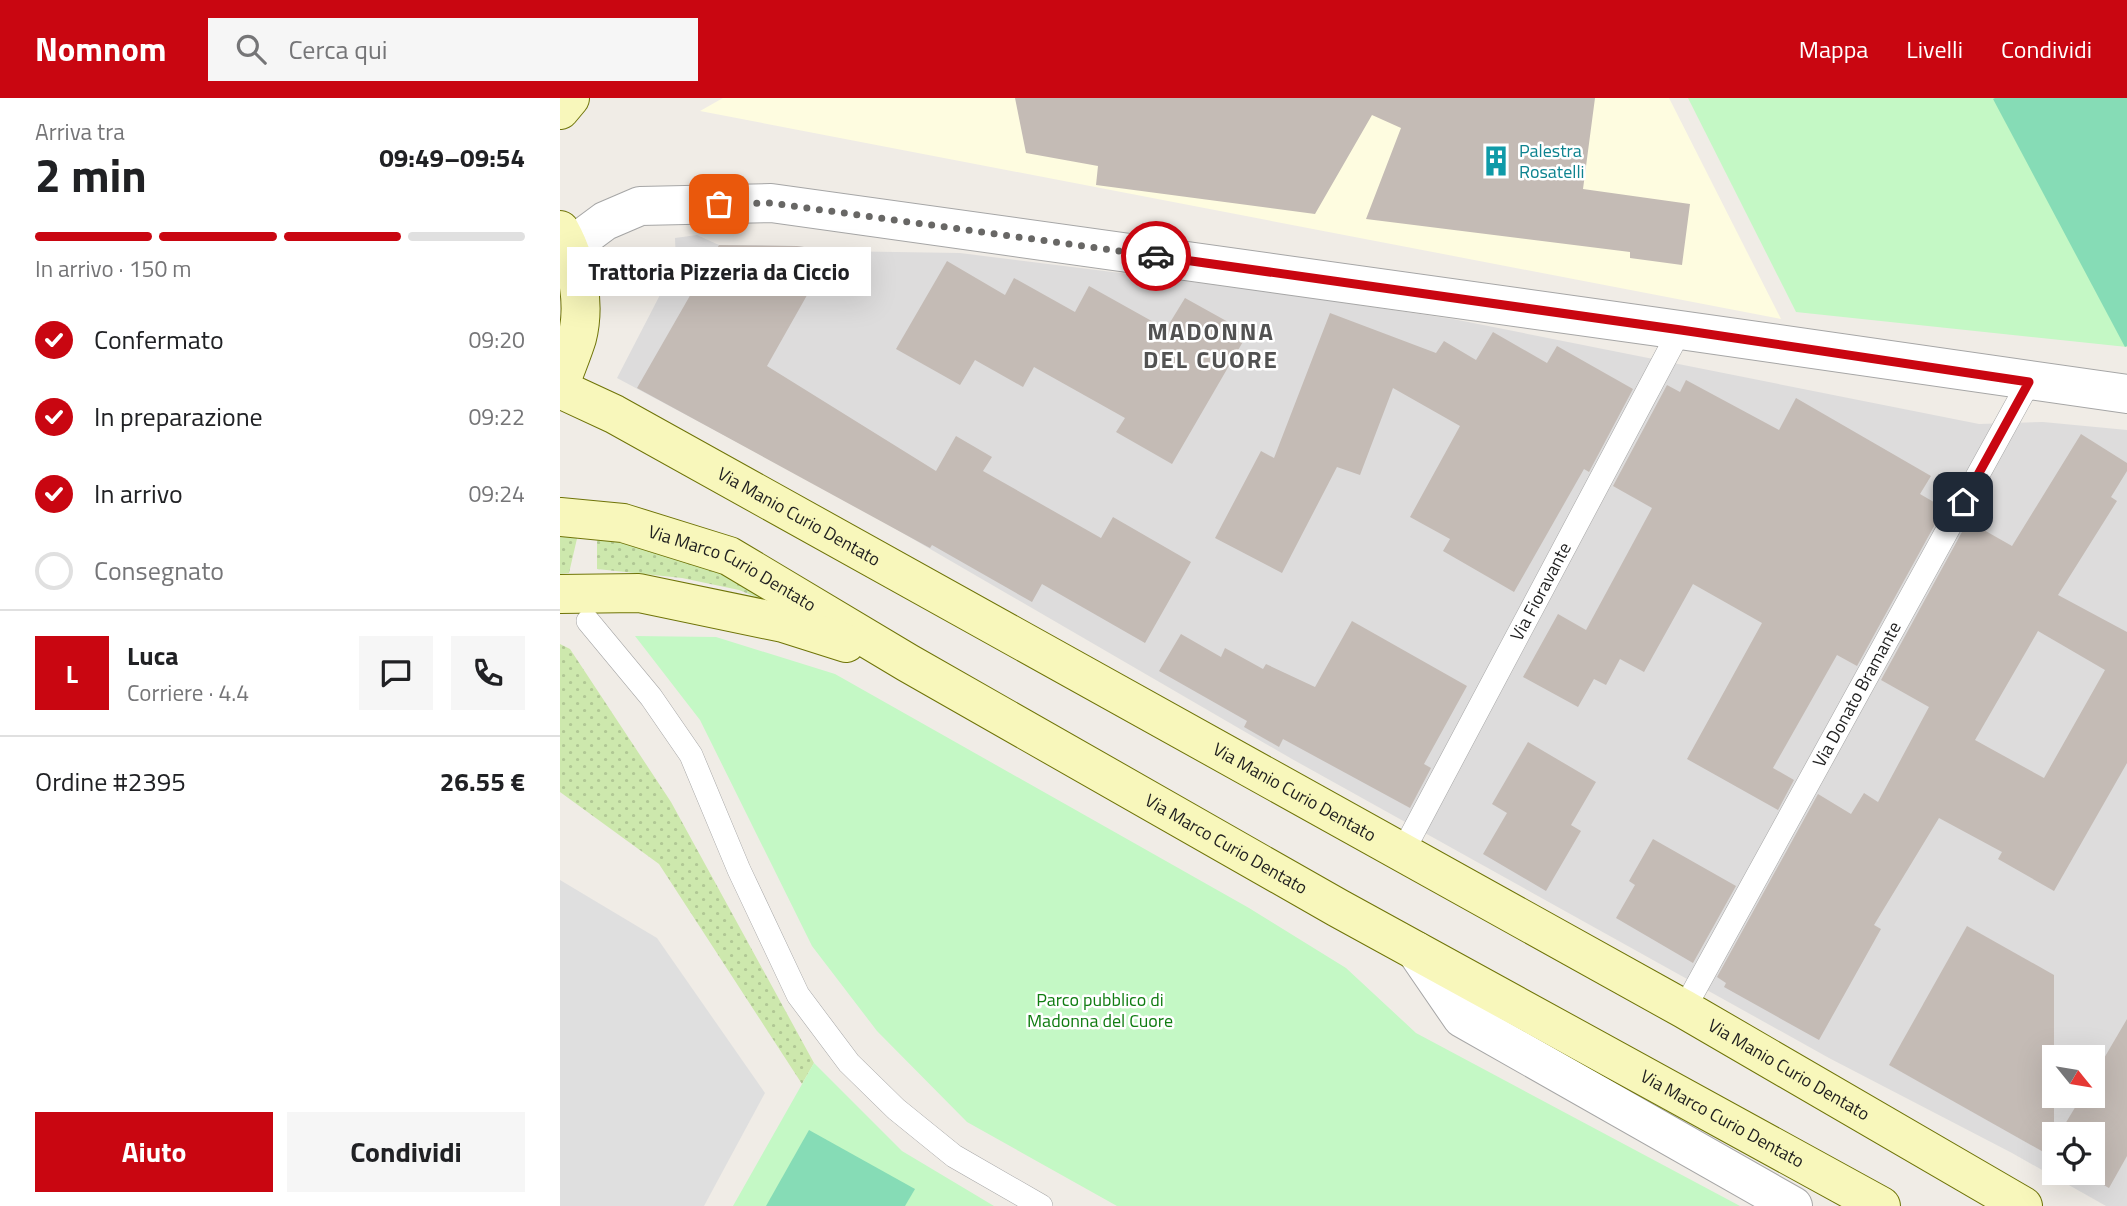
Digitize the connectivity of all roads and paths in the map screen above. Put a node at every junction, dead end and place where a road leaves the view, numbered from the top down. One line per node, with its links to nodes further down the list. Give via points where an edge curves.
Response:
1 (570, 98): 2 (main road)
2 (560, 110)
3 (565, 238): 4 (street, via 640,206 771,203); 6 (main road, via 580,293 578,336)
4 (1681, 330): 5 (street); 12 (lane, Via Fioravante)
5 (2029, 382): 7 (street); 14 (lane, Via Donato Bramante)
6 (560, 387): 12 (main road, Via Manio Curio Dentato)
7 (2127, 394)
8 (560, 517): 11 (main road, Via Marco Curio Dentato, via 623,523 729,556)
9 (560, 594): 11 (main road, via 639,593 783,623)
10 (588, 621): 15 (lane, via 651,696 691,755 798,995 849,1063 954,1156)
11 (908, 663): 13 (main road, Via Marco Curio Dentato)
12 (1402, 853): 14 (main road, Via Manio Curio Dentato)
13 (1416, 951): 16 (street, via 1462,1018); 17 (main road, Via Marco Curio Dentato)
14 (1684, 1009): 18 (main road, Via Manio Curio Dentato)
15 (1041, 1206)
16 (1793, 1206)
17 (1881, 1206)
18 (2023, 1206)

